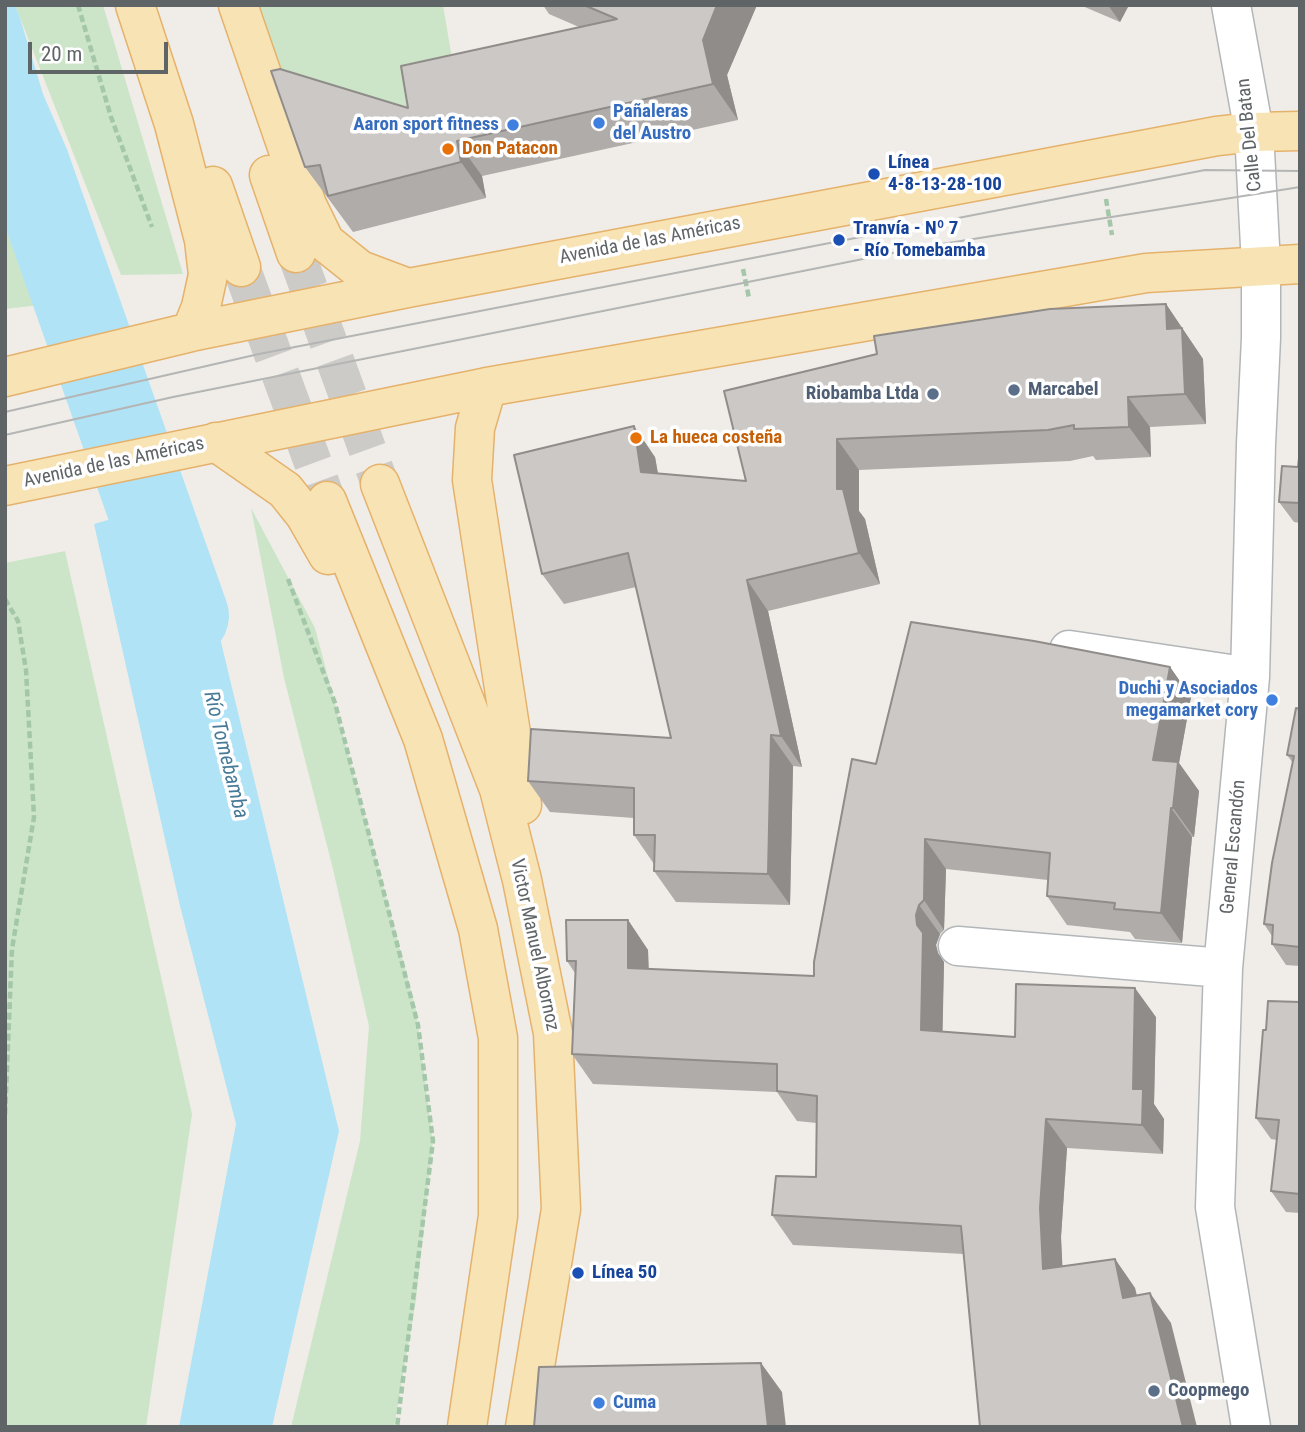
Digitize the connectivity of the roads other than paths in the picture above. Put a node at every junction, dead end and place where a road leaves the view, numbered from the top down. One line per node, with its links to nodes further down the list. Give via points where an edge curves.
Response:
1 (135, 5): 13 (main road, via 174,124 204,240 208,275 201,307)
2 (152, 5): 11 (main road)
3 (212, 5): 8 (main road)
4 (238, 5): 12 (main road, via 307,205 325,242 360,270)
5 (1231, 5): 7 (street, Calle Del Batan)
6 (1300, 131): 7 (main road, Avenida de las Américas)
7 (1254, 132): 10 (street, Calle Del Batan); 12 (main road, Avenida de las Américas, via 1098,157)
8 (296, 253)
9 (1300, 264): 10 (main road, Avenida de las Américas)
10 (1261, 265): 15 (main road, Avenida de las Américas, via 1146,273); 21 (street, General Escandón)
11 (241, 267)
12 (408, 288): 13 (main road, Avenida de las Américas)
13 (187, 334): 14 (main road, Avenida de las Américas)
14 (5, 377)
15 (487, 387): 16 (main road, Avenida de las Américas); 24 (main road, via 474,428 472,480 522,802 576,1056 574,1143)
16 (211, 443): 18 (main road, Avenida de las Américas); 25 (main road, via 285,490 305,515 329,557 383,695 432,840 469,971)
17 (380, 484): 24 (main road, Victor Manuel Albornoz, via 499,789 522,880 553,1033)
18 (5, 486)
19 (327, 501): 25 (main road, via 423,738 478,929 498,1038)
20 (1035, 645): 21 (street)
21 (1250, 677): 23 (street, General Escandón)
22 (958, 947): 23 (street)
23 (1223, 968): 28 (street, General Escandón, via 1215,1208)
24 (561, 1209): 27 (main road, Victor Manuel Albornoz)
25 (498, 1216): 26 (main road)
26 (467, 1427)
27 (525, 1427)
28 (1251, 1427)

